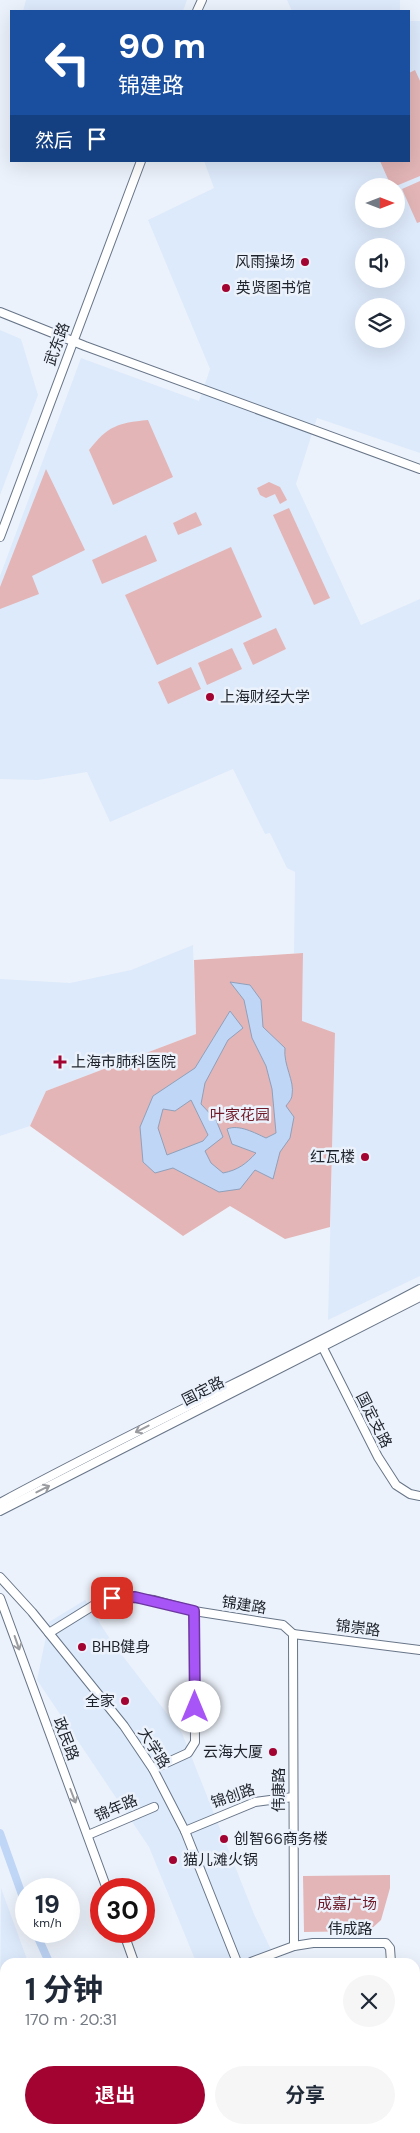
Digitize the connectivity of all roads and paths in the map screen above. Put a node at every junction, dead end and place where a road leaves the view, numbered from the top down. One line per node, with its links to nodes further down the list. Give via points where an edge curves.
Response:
1 (141, 162): 3 (street, 武东路)
2 (0, 312): 3 (street)
3 (73, 341): 4 (street); 5 (street, 武东路)
4 (419, 469)
5 (0, 537)
6 (420, 1289): 8 (street, 国定路)
7 (420, 1297): 8 (street, 国定路)
8 (321, 1345): 9 (street, 国定支路, via 378,1457 396,1485); 10 (street, 国定路, one-way to 10, via 264,1367); 11 (street, 国定路, one-way to 8)
9 (420, 1496)
10 (0, 1503)
11 (0, 1512)
12 (0, 1577): 15 (street, 大学路)
13 (0, 1598): 22 (street, 政民路, one-way to 22)
14 (194, 1611): 15 (street, 锦建路, via 135,1597 112,1598 99,1602); 16 (street, 锦建路, via 283,1625); 18 (street, via 195,1742 188,1753)
15 (49, 1633): 18 (street, 大学路, via 124,1726)
16 (293, 1634): 17 (street, 锦崇路); 19 (street, 伟康路)
17 (420, 1650)
18 (153, 1769): 21 (street, 大学路)
19 (293, 1797): 21 (street, 锦创路, via 255,1802); 25 (street, 伟康路)
20 (154, 1807): 22 (street, 锦年路)
21 (185, 1831): 27 (street, 大学路)
22 (88, 1835): 23 (street, 政民路)
23 (103, 1878)
24 (127, 1943): 26 (street)
25 (294, 1946): 28 (street); 29 (street, 伟成路, via 386,1943)
26 (133, 1958)
27 (235, 1958)
28 (262, 1958)
29 (391, 1958)

